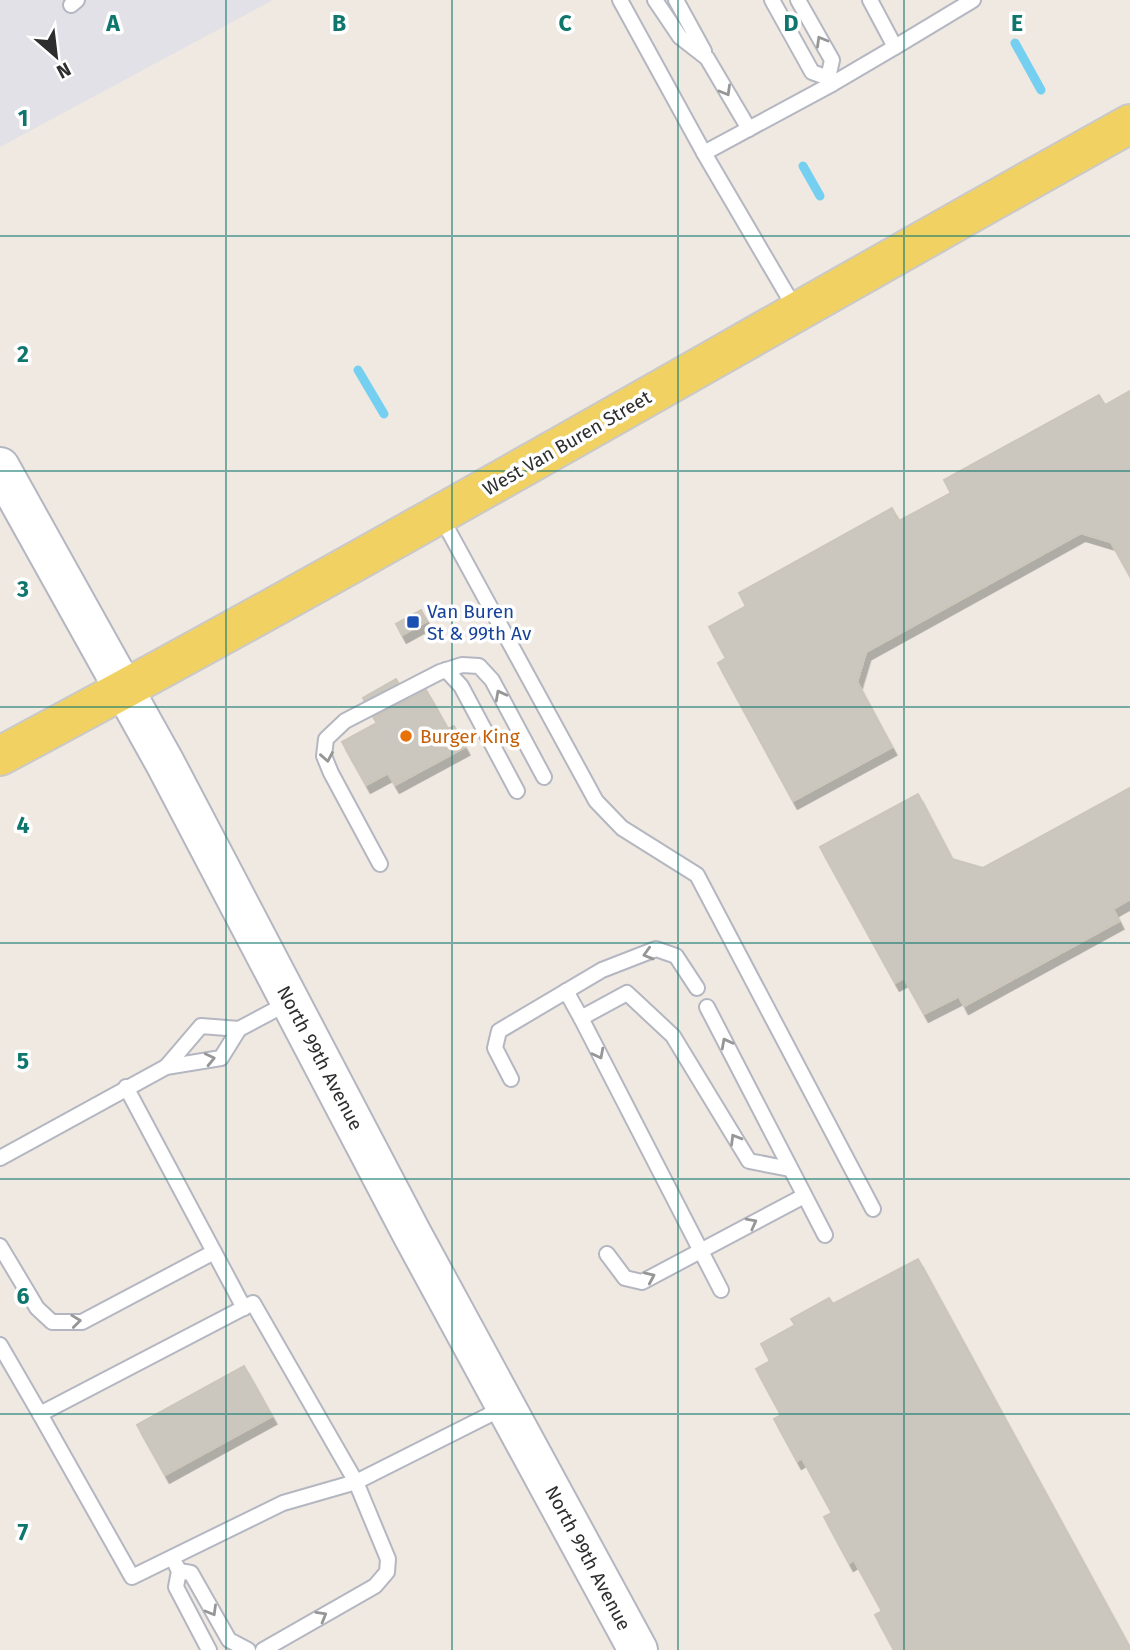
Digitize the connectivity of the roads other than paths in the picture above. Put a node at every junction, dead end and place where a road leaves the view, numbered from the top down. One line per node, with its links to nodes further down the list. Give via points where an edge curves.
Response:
1 (620, 0): 13 (lane)
2 (655, 0): 9 (lane, via 680,37)
3 (676, 0): 9 (lane)
4 (772, 0): 10 (lane, via 812,72)
5 (798, 0): 10 (lane, one-way to 5, via 832,60)
6 (870, 0): 8 (lane)
7 (973, 0): 8 (lane)
8 (895, 47): 10 (lane)
9 (707, 58): 11 (lane, one-way to 11)
10 (830, 81): 11 (lane)
11 (749, 129): 13 (lane)
12 (1119, 134): 14 (main road, West Van Buren Street)
13 (704, 153): 14 (lane)
14 (797, 311): 16 (main road, West Van Buren Street)
15 (0, 467): 18 (main road, North 99th Avenue)
16 (441, 515): 18 (main road, West Van Buren Street); 35 (lane, via 596,801 622,828 697,875)
17 (446, 670): 20 (lane, one-way to 17, via 492,680 479,666); 21 (lane, via 461,686); 22 (lane, one-way to 22, via 345,721 326,739 324,756 331,774)
18 (125, 690): 19 (main road, West Van Buren Street); 25 (main road, North 99th Avenue)
19 (0, 756)
20 (544, 777)
21 (517, 791)
22 (380, 864)
23 (697, 988): 24 (lane, one-way to 24, via 676,956 656,949 602,970)
24 (566, 991): 27 (lane); 30 (lane, via 499,1031 495,1048)
25 (291, 1002): 28 (lane); 44 (main road, North 99th Avenue)
26 (707, 1007): 33 (lane, one-way to 26)
27 (581, 1018): 33 (lane, one-way to 27, via 749,1161 673,1036 627,993); 38 (lane, one-way to 38)
28 (239, 1029): 29 (lane, one-way to 28, via 220,1058); 29 (lane, via 201,1026)
29 (166, 1067): 31 (lane)
30 (512, 1079)
31 (126, 1087): 32 (lane); 39 (lane)
32 (0, 1158)
33 (790, 1170): 34 (lane)
34 (804, 1196): 36 (lane); 38 (lane, one-way to 34)
35 (873, 1209)
36 (825, 1235)
37 (0, 1246): 39 (lane, one-way to 39, via 37,1308 52,1322 82,1322)
38 (701, 1251): 40 (lane, one-way to 38, via 625,1278 642,1282); 41 (lane)
39 (214, 1252): 42 (lane)
40 (607, 1254)
41 (721, 1290)
42 (244, 1308): 45 (lane); 46 (lane, via 253,1303)
43 (0, 1345): 45 (lane)
44 (506, 1407): 46 (lane); 51 (main road, North 99th Avenue)
45 (40, 1414): 47 (lane, via 132,1577)
46 (356, 1482): 47 (lane, via 283,1503); 50 (lane, one-way to 46, via 375,1586 387,1572 388,1559)
47 (176, 1564): 48 (lane, via 176,1587); 49 (lane, one-way to 49, via 191,1573 229,1640)
48 (209, 1650)
49 (248, 1650)
50 (263, 1650)
51 (638, 1650)

